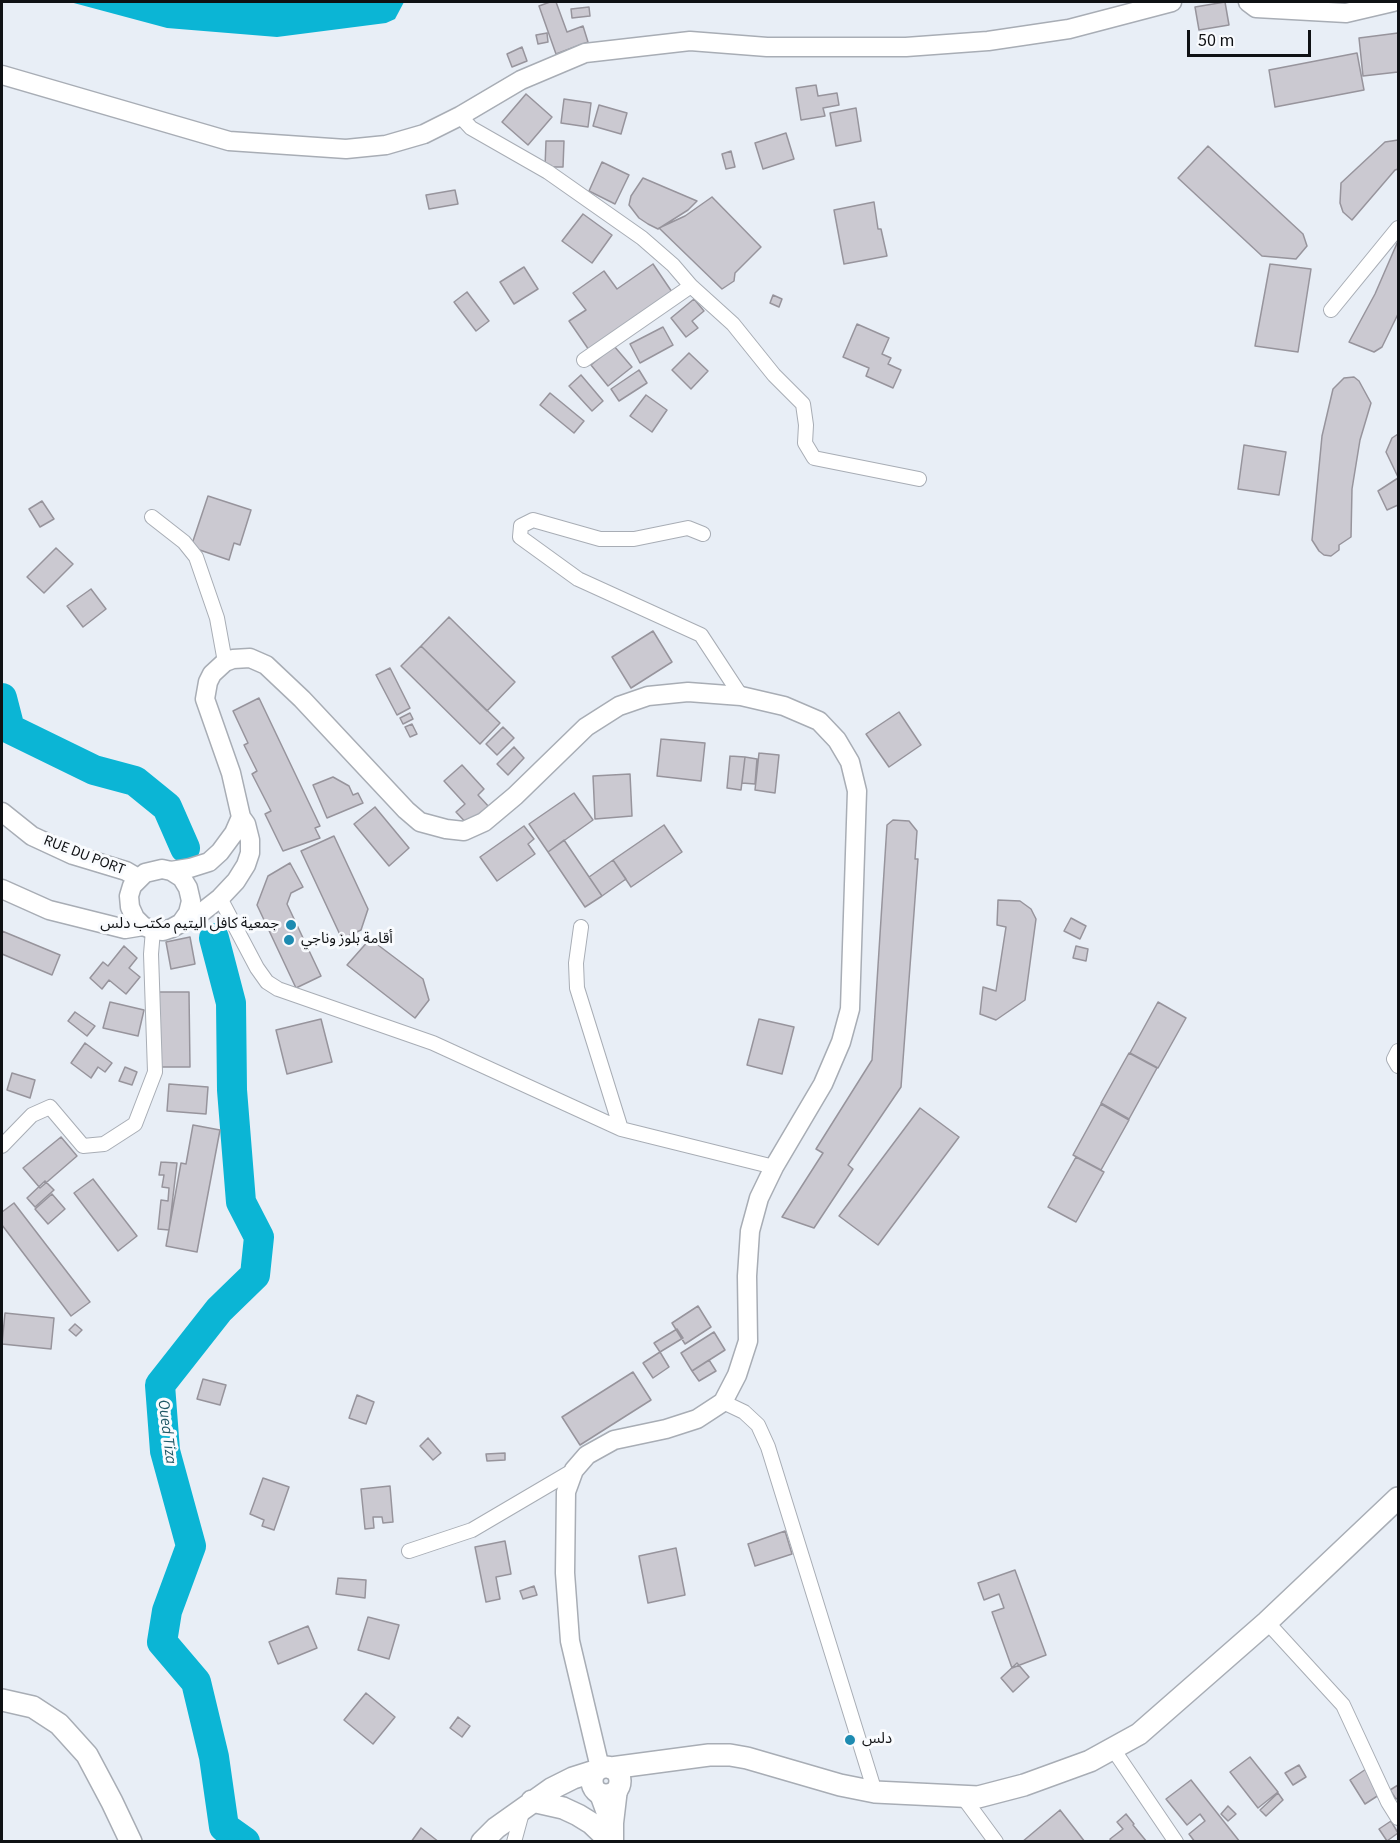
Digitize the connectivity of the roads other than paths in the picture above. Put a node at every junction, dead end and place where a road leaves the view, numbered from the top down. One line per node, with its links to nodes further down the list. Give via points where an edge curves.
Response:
1 (1172, 2): 5 (main road, via 1069,29 988,41 906,47 778,47 690,41 585,53 521,80)
2 (1248, 2): 3 (main road, via 1256,8 1346,13)
3 (1393, 2)
4 (2, 75): 5 (main road, via 229,141 346,148 386,145 424,134)
5 (460, 116): 7 (street, via 471,128 548,172 642,238)
6 (1398, 228): 8 (street)
7 (691, 286): 9 (street); 10 (street, via 733,324 803,404 805,442 814,458)
8 (1331, 310)
9 (584, 360)
10 (919, 478)
11 (152, 517): 13 (street, via 184,542 196,557 218,618)
12 (703, 534): 14 (street, via 688,528 634,539 600,539 533,520 521,526 520,537 578,579 701,635)
13 (225, 662): 14 (main road, via 250,658 266,665 420,822 464,831 484,822 586,727 619,706 648,696 688,692); 16 (main road, via 207,682 205,699 231,773)
14 (741, 696): 30 (main road, via 784,706 819,721 850,762 856,791 850,1009 823,1084)
15 (2, 812): 18 (main road, RUE DU PORT, via 32,836)
16 (241, 817): 17 (main road, via 234,833 209,862); 21 (main road, via 250,840 250,853 236,881)
17 (171, 871): 18 (main road, via 153,870); 23 (main road, via 188,888 188,913)
18 (138, 878): 20 (main road)
19 (2, 889): 22 (main road, via 50,910)
20 (129, 896): 22 (main road, via 116,912); 25 (main road, via 135,918)
21 (220, 898): 23 (main road, via 197,916); 28 (street, via 267,982 433,1043)
22 (97, 922): 25 (main road)
23 (180, 923): 25 (main road, via 172,928)
24 (581, 927): 28 (street, via 577,988)
25 (148, 928): 29 (street, via 155,1072 135,1124 104,1144 83,1146 50,1107 32,1115)
26 (1398, 1051): 27 (street, via 1394,1059)
27 (1398, 1066)
28 (621, 1129): 30 (street)
29 (2, 1146)
30 (774, 1167): 31 (main road, via 759,1198 750,1231 748,1341)
31 (723, 1402): 32 (main road, via 697,1419 614,1440 587,1455); 39 (street, via 744,1412 758,1425 768,1447)
32 (574, 1470): 34 (street, via 472,1530); 38 (main road, via 566,1492 565,1573 570,1641)
33 (1398, 1498): 35 (main road)
34 (409, 1551)
35 (1267, 1622): 37 (main road, via 1139,1734); 42 (street, via 1343,1705)
36 (2, 1700): 44 (main road, via 33,1707 59,1724 87,1755)
37 (1113, 1749): 40 (main road, via 1024,1785); 48 (street)
38 (605, 1780): 39 (main road, via 656,1763 730,1755); 41 (main road); 43 (main road)
39 (875, 1792): 40 (main road)
40 (963, 1797): 47 (street)
41 (532, 1801): 43 (main road, via 578,1815); 45 (main road); 46 (street)
42 (1398, 1818)
43 (613, 1839)
44 (130, 1842)
45 (482, 1842)
46 (514, 1842)
47 (996, 1842)
48 (1176, 1842)

